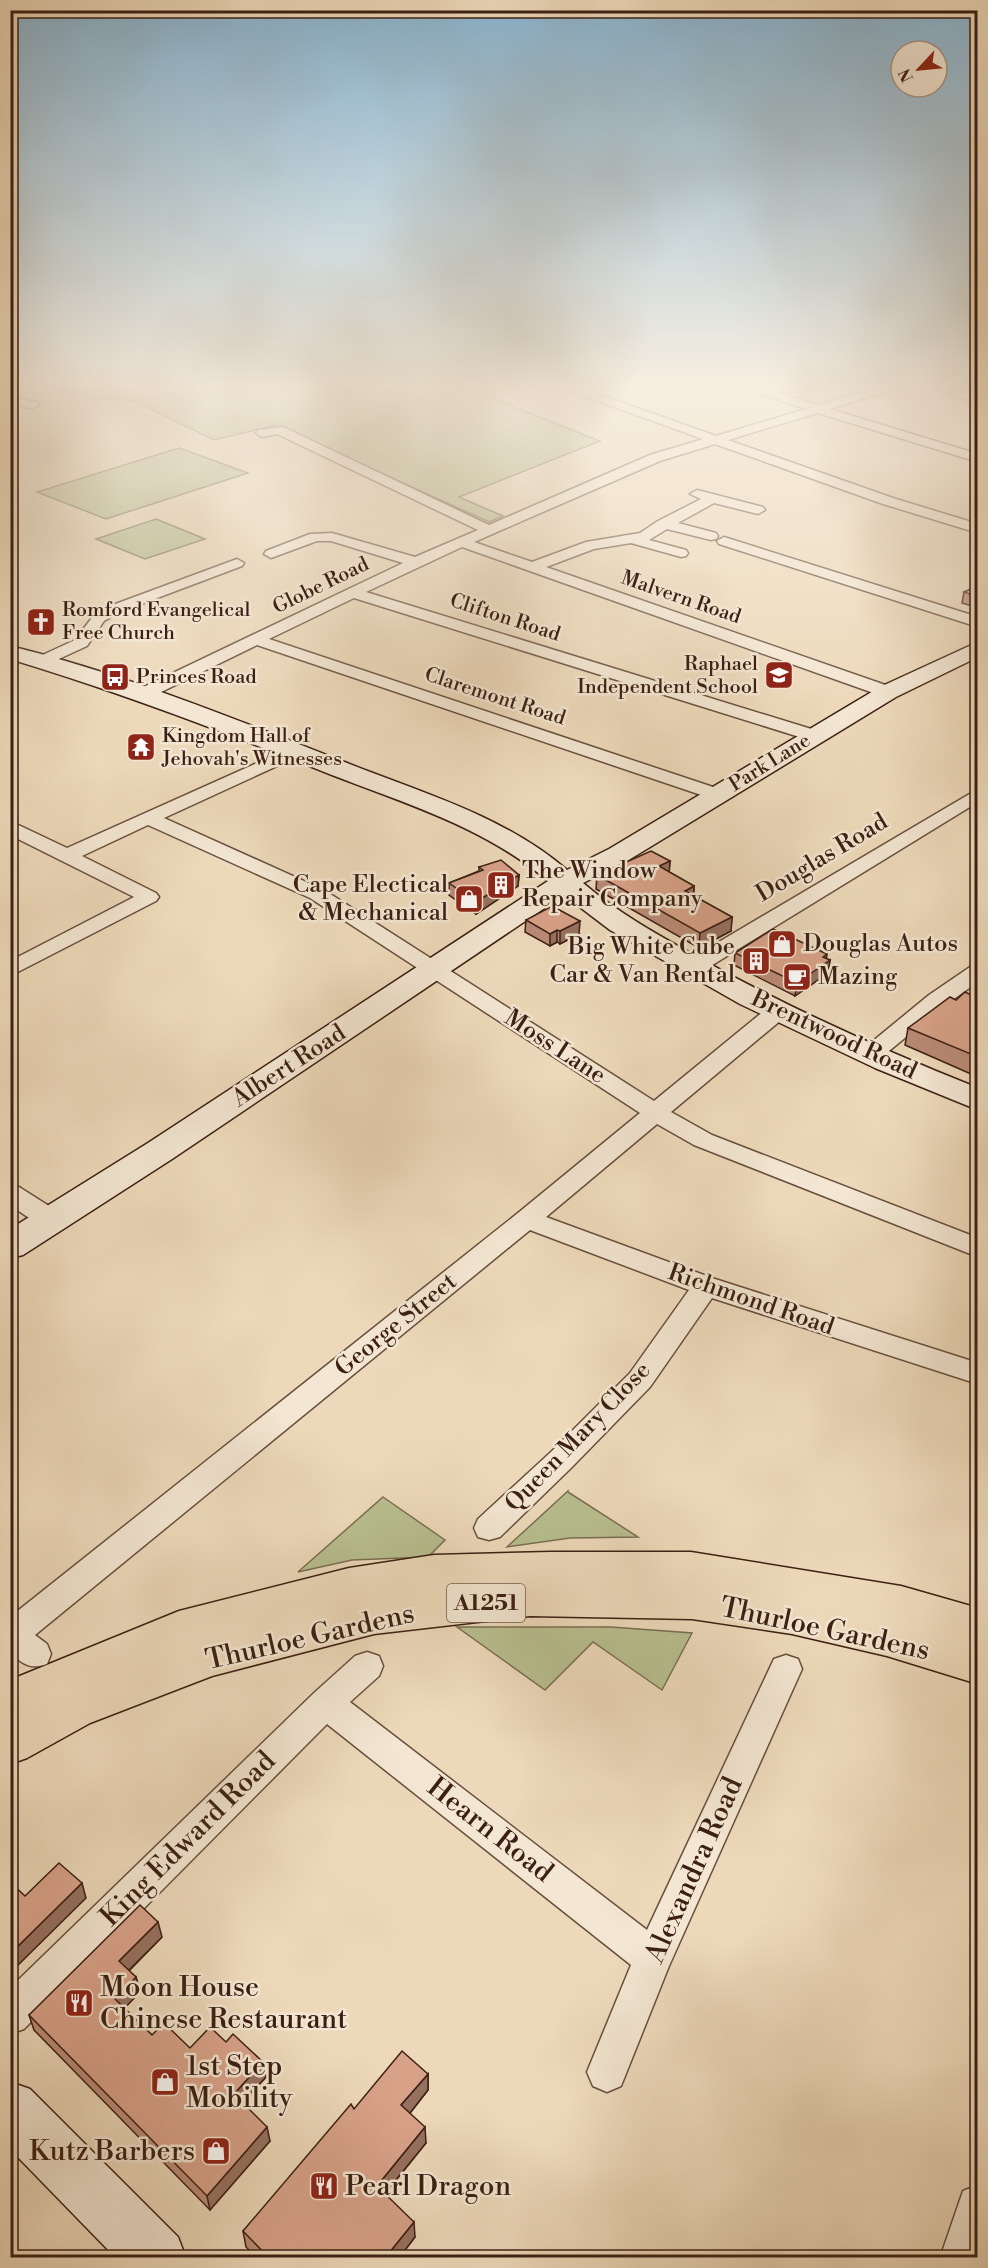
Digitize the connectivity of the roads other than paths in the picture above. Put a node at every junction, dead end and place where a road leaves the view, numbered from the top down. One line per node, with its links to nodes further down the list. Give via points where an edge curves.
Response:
1 (409, 492): 9 (street)
2 (577, 492): 9 (street, Globe Road)
3 (862, 492): 8 (street)
4 (692, 493): 5 (street)
5 (712, 498): 6 (street); 7 (street)
6 (758, 510)
7 (663, 524): 10 (street); 18 (street)
8 (978, 529)
9 (489, 530): 11 (street, Globe Road)
10 (635, 540): 12 (street); 16 (street, via 609,537)
11 (460, 542): 14 (street, Globe Road); 16 (street, Malvern Road)
12 (681, 553)
13 (271, 554): 14 (street, via 315,537 332,537)
14 (416, 562): 17 (street, Globe Road)
15 (237, 563): 22 (street, via 115,609 99,618 81,643)
16 (531, 568): 23 (street, Malvern Road)
17 (355, 593): 19 (street, Globe Road); 25 (street, Clifton Road)
18 (978, 622)
19 (257, 640): 24 (street, Globe Road); 28 (street, Claremont Road)
20 (978, 648): 23 (street, Park Lane)
21 (10, 652): 22 (street, Brentwood Road)
22 (42, 661): 24 (street, Brentwood Road)
23 (888, 692): 25 (street, Park Lane)
24 (141, 695): 26 (street, Brentwood Road)
25 (814, 736): 28 (street, Park Lane)
26 (295, 751): 29 (street); 32 (street, Brentwood Road, via 468,820 512,842)
27 (978, 794): 33 (street, Douglas Road)
28 (719, 795): 32 (street, Park Lane)
29 (148, 818): 31 (street); 34 (street, Moss Lane, via 317,894)
30 (10, 827): 31 (street)
31 (68, 855): 35 (street, via 149,897)
32 (564, 882): 33 (street, Brentwood Road, via 616,922); 34 (street, Albert Road)
33 (693, 967): 37 (street, Brentwood Road)
34 (436, 969): 40 (street, Moss Lane); 42 (street, Albert Road)
35 (10, 970)
36 (978, 972): 38 (street)
37 (778, 1011): 38 (street, Brentwood Road); 40 (street, George Street)
38 (870, 1054): 39 (street, Brentwood Road)
39 (978, 1100)
40 (656, 1113): 43 (street, George Street); 45 (street, Moss Lane, via 703,1140)
41 (10, 1193): 42 (street)
42 (51, 1219): 44 (street, Albert Road)
43 (527, 1219): 46 (street, Richmond Road); 50 (street, George Street)
44 (10, 1246)
45 (978, 1248)
46 (706, 1286): 47 (street, Richmond Road); 48 (street, Queen Mary Close, via 640,1380)
47 (978, 1374)
48 (489, 1528)
49 (978, 1628): 54 (main road, Thurloe Gardens / A1251, via 901,1604 691,1570 434,1573 349,1586 179,1630)
50 (19, 1642)
51 (978, 1665): 56 (main road, Thurloe Gardens / A1251, via 887,1637 792,1616 692,1602 530,1598 374,1616 208,1658 74,1709)
52 (367, 1666): 55 (street, King Edward Road)
53 (786, 1669): 57 (street, Alexandra Road)
54 (10, 1701)
55 (326, 1703): 57 (street, Hearn Road); 58 (street, King Edward Road)
56 (10, 1743)
57 (653, 1958): 59 (street, Alexandra Road)
58 (10, 2014)
59 (607, 2072)
60 (10, 2109): 62 (street)
61 (978, 2205): 63 (street)
62 (157, 2258)
63 (961, 2258)

